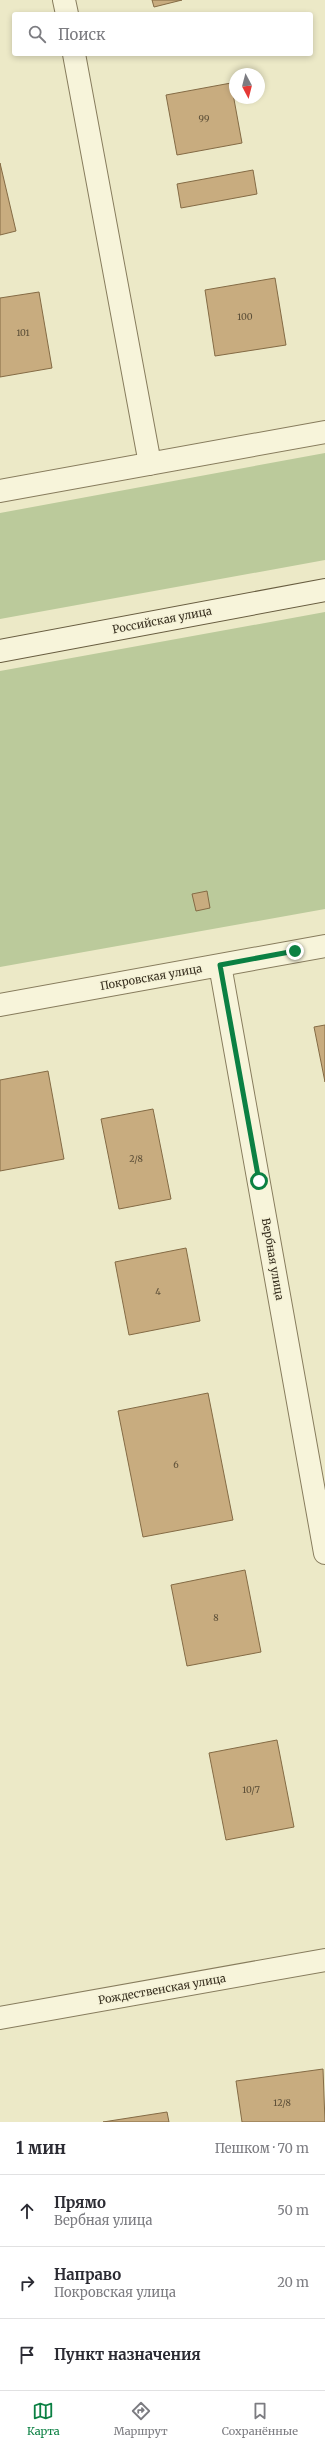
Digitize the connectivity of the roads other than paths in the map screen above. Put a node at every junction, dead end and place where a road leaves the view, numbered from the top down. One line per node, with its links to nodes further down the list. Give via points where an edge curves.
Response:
1 (64, 0): 2 (street)
2 (67, 12)
3 (74, 56): 5 (street)
4 (325, 432): 5 (street)
5 (150, 464): 6 (street)
6 (0, 491)
7 (325, 590): 8 (street, Российская улица)
8 (0, 651)
9 (325, 946): 10 (street, Покровская улица)
10 (220, 965): 11 (street, Покровская улица); 12 (street, Вербная улица)
11 (0, 1005)
12 (325, 1553)
13 (325, 1960): 14 (street, Рождественская улица)
14 (0, 2018)

